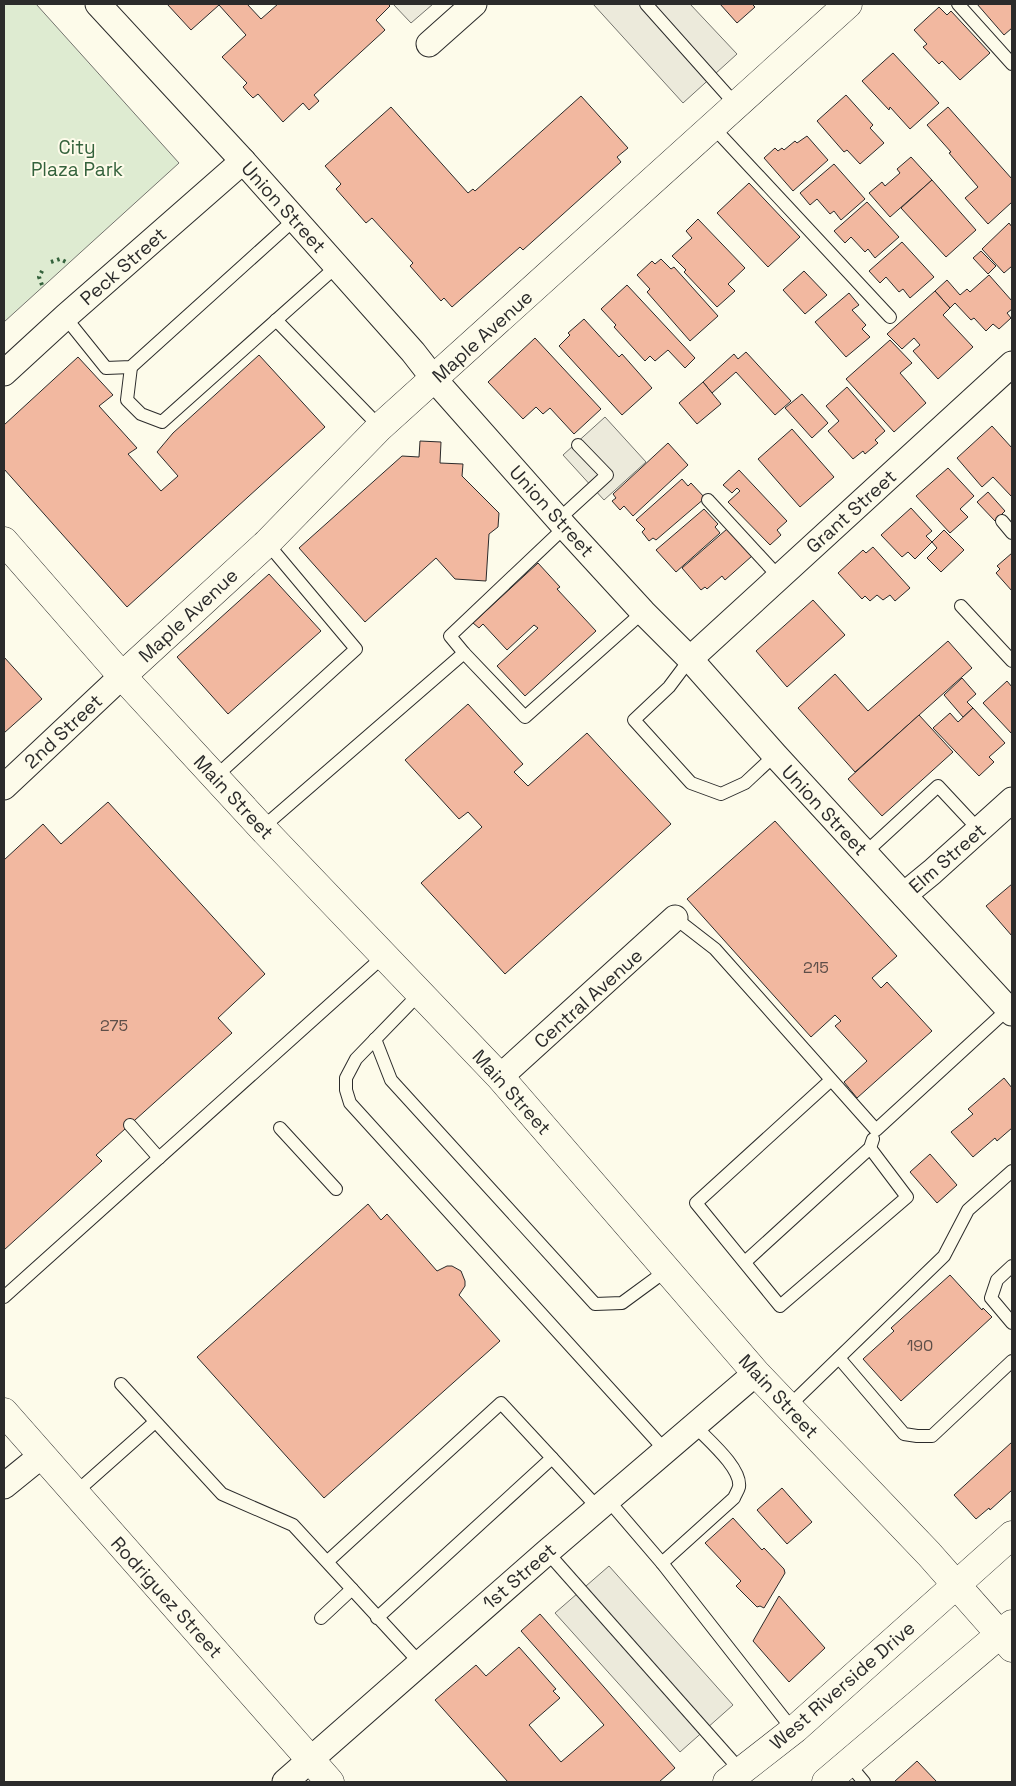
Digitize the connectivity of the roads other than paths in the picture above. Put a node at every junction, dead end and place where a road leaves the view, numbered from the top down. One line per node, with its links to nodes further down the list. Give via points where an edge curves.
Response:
1 (98, 4): 10 (street, Union Street)
2 (646, 4): 8 (lane)
3 (848, 4): 8 (main road, Maple Avenue)
4 (958, 4): 7 (lane)
5 (463, 7): 6 (street)
6 (428, 44)
7 (1012, 64)
8 (737, 106): 9 (main road, Maple Avenue)
9 (713, 127): 14 (lane); 19 (main road, Maple Avenue)
10 (243, 161): 11 (street, Union Street); 13 (street, Peck Street)
11 (294, 219): 12 (street, Union Street); 17 (lane)
12 (337, 266): 15 (lane); 19 (street, Union Street)
13 (65, 317): 17 (lane, via 106,368); 18 (street, Peck Street)
14 (890, 317)
15 (276, 320): 17 (lane, via 162,422 141,414 127,400); 20 (lane)
16 (1012, 364): 28 (street, Grant Street)
17 (131, 367)
18 (4, 373)
19 (434, 379): 20 (main road, Maple Avenue); 24 (street, Union Street)
20 (380, 427): 27 (main road, Maple Avenue)
21 (578, 445): 24 (lane, via 607,475)
22 (708, 500): 28 (lane)
23 (1002, 521): 25 (lane)
24 (562, 523): 30 (street, Union Street); 31 (lane, via 450,636)
25 (1012, 533)
26 (4, 541): 34 (main road, Main Street)
27 (266, 543): 34 (main road, Maple Avenue); 36 (lane, via 356,649)
28 (779, 577): 32 (street, Grant Street)
29 (961, 606): 33 (lane)
30 (643, 612): 31 (lane, via 525,716); 32 (street, Union Street)
31 (464, 653): 39 (lane)
32 (690, 659): 35 (street, Union Street); 35 (lane, via 669,687 634,720 692,784 720,794 745,784)
33 (1012, 661)
34 (122, 676): 36 (main road, Main Street); 37 (street, 2nd Street)
35 (775, 755): 41 (street, Union Street)
36 (215, 777): 39 (main road, Main Street)
37 (4, 787)
38 (1012, 800): 40 (street, Elm Street)
39 (262, 828): 44 (main road, Main Street)
40 (979, 830): 41 (lane, via 938,786); 42 (street, Elm Street)
41 (864, 853): 42 (street, Union Street)
42 (904, 895): 46 (street, Union Street)
43 (675, 918): 48 (street, Central Avenue); 49 (lane, via 715,950)
44 (385, 955): 45 (main road, Main Street); 54 (lane)
45 (420, 993): 47 (lane); 48 (main road, Main Street)
46 (1010, 1011): 52 (lane)
47 (375, 1039): 59 (lane, via 391,1080 595,1304 622,1302); 70 (lane, via 356,1059 346,1078 350,1103)
48 (500, 1077): 59 (main road, Main Street)
49 (831, 1080): 52 (lane); 57 (lane, via 696,1204)
50 (130, 1125): 54 (lane)
51 (280, 1128): 56 (lane)
52 (876, 1130): 53 (lane)
53 (870, 1148): 57 (lane); 57 (lane, via 907,1197 780,1306)
54 (159, 1158): 60 (lane)
55 (1012, 1171): 62 (lane, via 968,1210 944,1256)
56 (336, 1189)
57 (745, 1262)
58 (1012, 1266): 61 (lane, via 998,1280 991,1298)
59 (667, 1270): 64 (main road, Main Street)
60 (4, 1297)
61 (1012, 1323)
62 (839, 1358): 63 (lane, via 904,1434 917,1436 932,1436); 66 (lane)
63 (1012, 1361)
64 (756, 1373): 66 (main road, Main Street); 69 (street, 1st Street)
65 (122, 1384): 68 (lane)
66 (788, 1407): 80 (main road, Main Street)
67 (4, 1412): 71 (main road, Rodriguez Street)
68 (155, 1422): 74 (lane); 78 (lane, via 222,1494 293,1525)
69 (694, 1425): 70 (street, 1st Street); 79 (lane, via 733,1468 739,1488 734,1498)
70 (665, 1450): 75 (street, 1st Street)
71 (41, 1456): 73 (street); 74 (main road, Rodriguez Street)
72 (552, 1458): 75 (lane); 78 (lane, via 501,1403); 83 (lane)
73 (4, 1486)
74 (75, 1493): 87 (main road, Rodriguez Street)
75 (603, 1504): 77 (street, 1st Street); 79 (lane)
76 (1012, 1535): 80 (main road, West Riverside Drive)
77 (548, 1552): 85 (street, 1st Street); 89 (lane)
78 (328, 1561): 81 (lane)
79 (662, 1563): 86 (lane)
80 (956, 1585): 84 (main road, Main Street); 86 (main road, West Riverside Drive)
81 (352, 1589): 82 (lane); 83 (lane)
82 (321, 1618)
83 (377, 1618): 85 (lane)
84 (1008, 1636): 88 (main road)
85 (420, 1663): 87 (street, 1st Street)
86 (793, 1730): 89 (main road, West Riverside Drive)
87 (312, 1761): 90 (street, 1st Street); 91 (main road, Rodriguez Street)
88 (856, 1773): 92 (main road)
89 (734, 1777)
90 (285, 1782)
91 (330, 1782)
92 (826, 1782)

